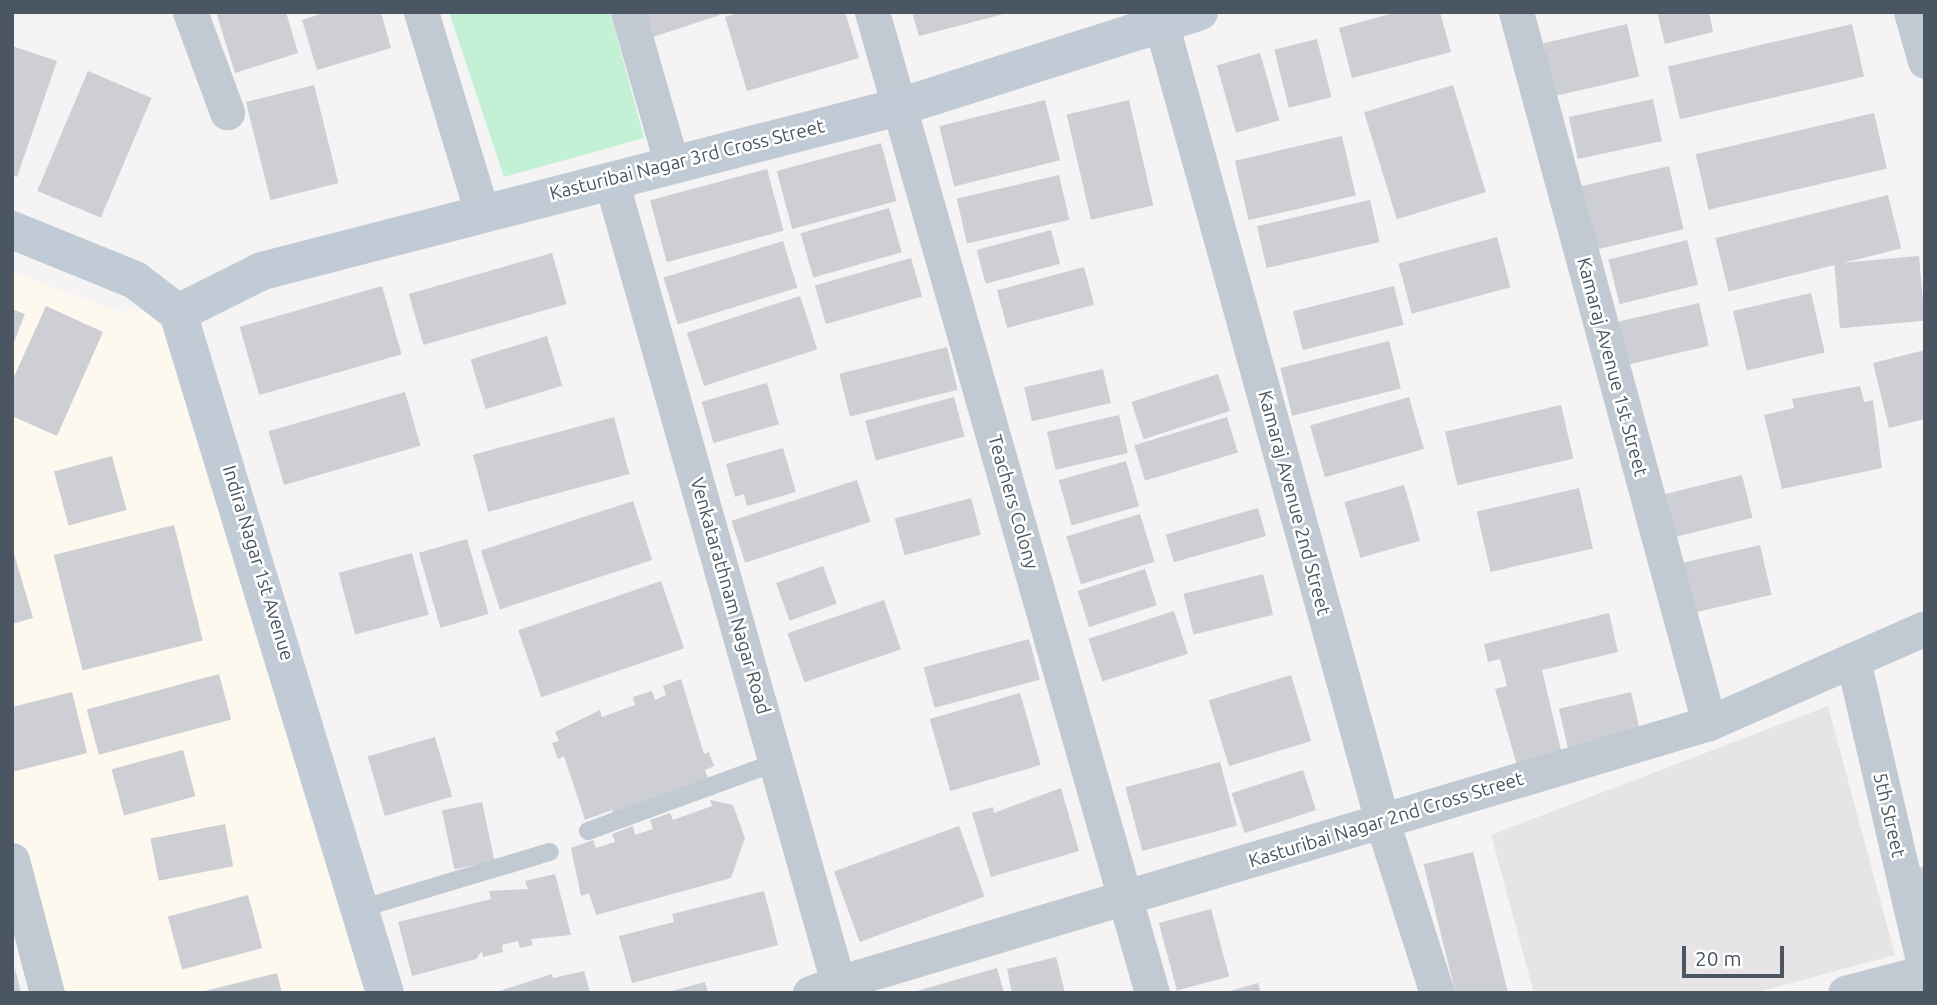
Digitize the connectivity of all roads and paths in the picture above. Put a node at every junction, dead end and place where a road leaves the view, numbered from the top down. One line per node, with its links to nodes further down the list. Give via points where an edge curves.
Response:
1 (190, 12): 11 (street)
2 (421, 12): 14 (street)
3 (628, 12): 12 (street)
4 (872, 12): 10 (street, Teachers Colony)
5 (1199, 12): 8 (street, Kasturibai Nagar 3rd Cross Street)
6 (1516, 12): 19 (street, Kamaraj Avenue 1st Street)
7 (1910, 12): 9 (street)
8 (1160, 18): 10 (street, Kasturibai Nagar 3rd Cross Street); 21 (street, Kamaraj Avenue 2nd Street)
9 (1925, 61)
10 (899, 107): 12 (street, Kasturibai Nagar 3rd Cross Street); 25 (street, Teachers Colony)
11 (227, 112)
12 (671, 165): 13 (street, Kasturibai Nagar 3rd Cross Street)
13 (611, 180): 14 (street, Kasturibai Nagar 3rd Cross Street); 20 (street, Venkatarathnam Nagar Road)
14 (481, 209): 16 (street, Kasturibai Nagar 3rd Cross Street, via 262,271)
15 (12, 230): 16 (street, via 135,280)
16 (178, 313): 26 (street, Indira Nagar 1st Avenue)
17 (1925, 628): 18 (street, Kasturibai Nagar 2nd Cross Street)
18 (1853, 660): 19 (street, Kasturibai Nagar 2nd Cross Street); 27 (street, 5th Street)
19 (1709, 723): 21 (street, Kasturibai Nagar 2nd Cross Street)
20 (777, 762): 22 (lane); 28 (street, Venkatarathnam Nagar Road)
21 (1382, 821): 25 (street, Kasturibai Nagar 2nd Cross Street); 32 (street, Kamaraj Avenue 2nd Street)
22 (588, 831)
23 (550, 852): 26 (lane)
24 (13, 866): 29 (street)
25 (1127, 898): 28 (street, Kasturibai Nagar 2nd Cross Street); 31 (street, Teachers Colony)
26 (363, 908): 30 (street, Indira Nagar 1st Avenue)
27 (1925, 971): 33 (street)
28 (824, 988)
29 (47, 993)
30 (385, 993)
31 (1152, 993)
32 (1437, 993)
33 (1845, 993)

